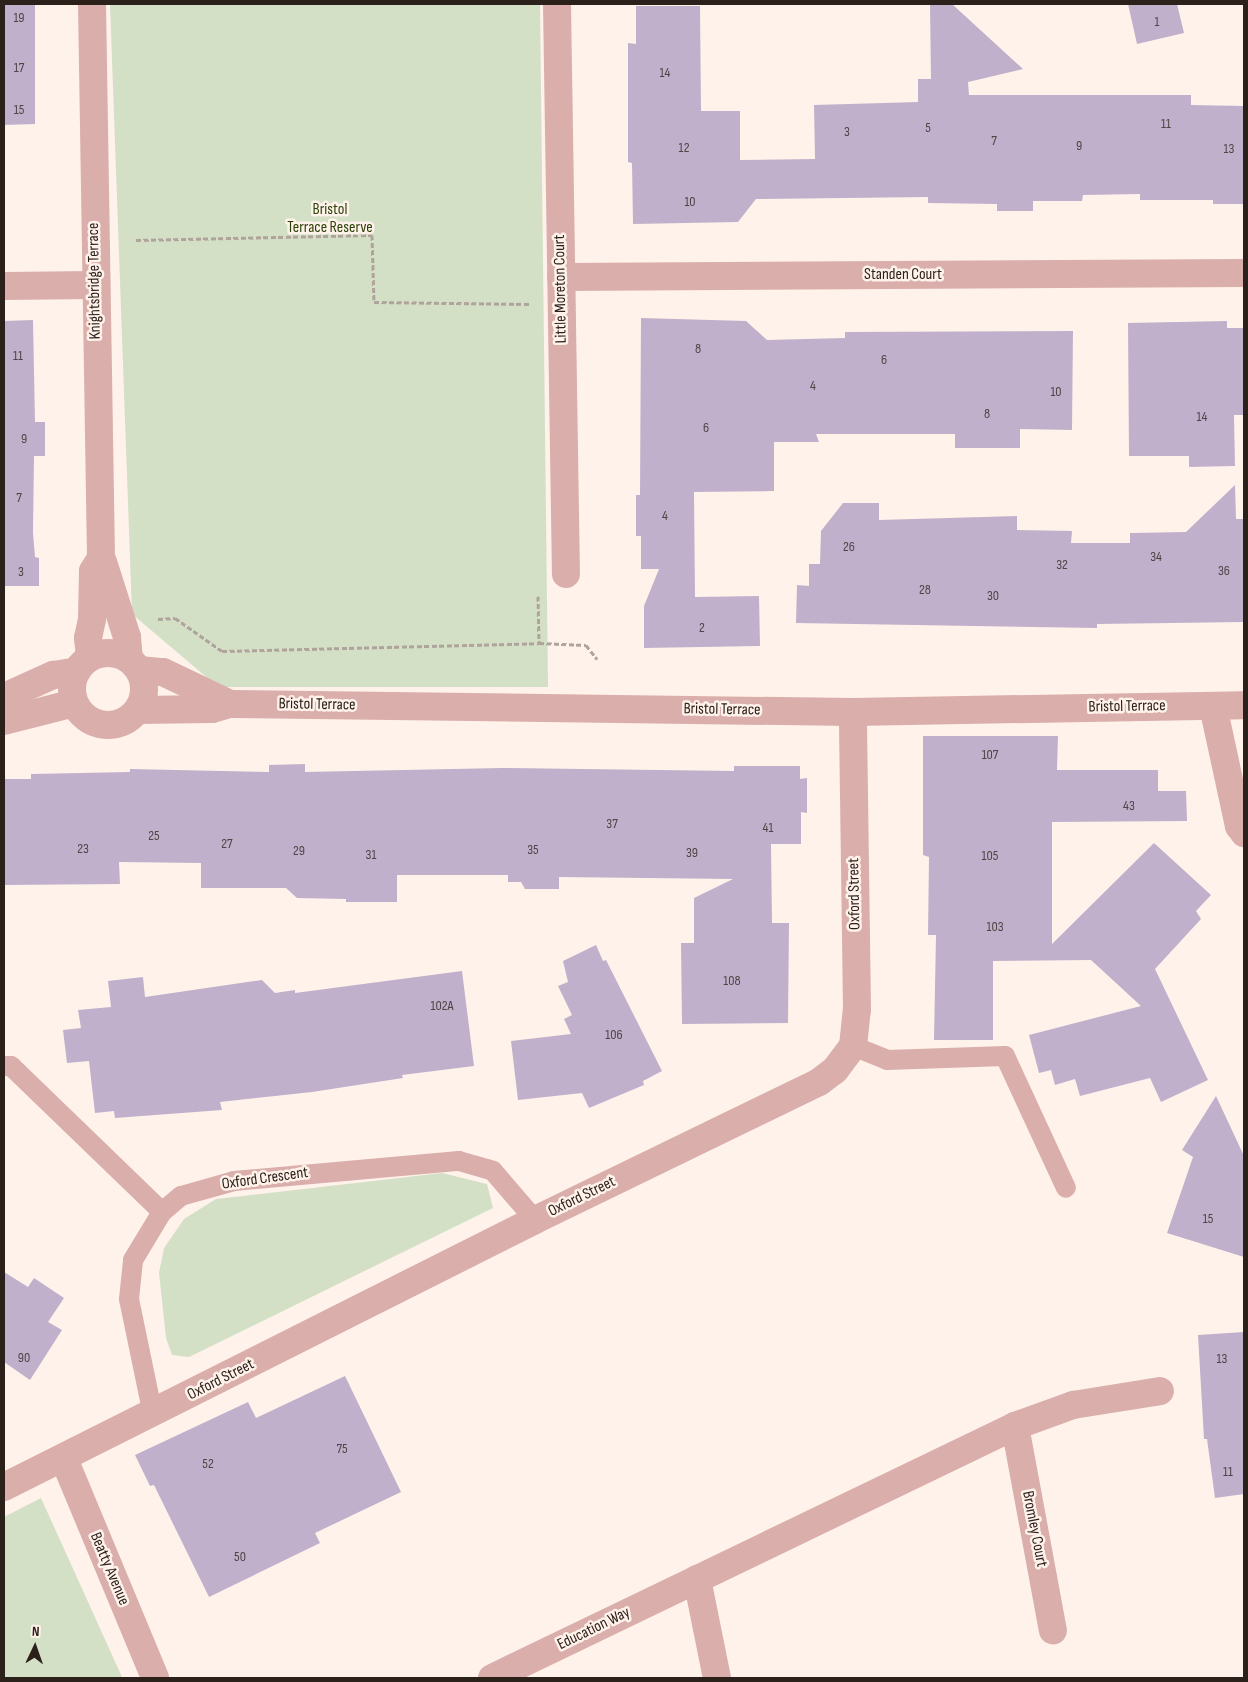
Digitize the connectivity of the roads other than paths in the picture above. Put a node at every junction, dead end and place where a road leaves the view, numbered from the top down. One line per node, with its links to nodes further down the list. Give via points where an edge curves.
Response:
1 (92, 4): 5 (street, Knightsbridge Terrace)
2 (557, 4): 4 (street, Little Moreton Court)
3 (1244, 273): 4 (street, Standen Court)
4 (561, 277): 8 (street, Little Moreton Court)
5 (95, 285): 6 (street); 7 (street, Knightsbridge Terrace)
6 (4, 286)
7 (101, 558): 9 (street, Knightsbridge Terrace, via 94,572 92,619); 10 (street, Knightsbridge Terrace, via 107,568 112,598)
8 (566, 574)
9 (83, 664): 10 (street, via 110,652); 11 (street); 12 (street, via 72,681)
10 (134, 664): 13 (street, Bristol Terrace, via 163,672); 16 (street, via 145,694)
11 (4, 697)
12 (74, 703): 16 (street, via 88,720 98,724 120,724); 18 (street)
13 (230, 704): 16 (street, Bristol Terrace, via 212,709); 17 (street, Bristol Terrace)
14 (1244, 705): 15 (street, Bristol Terrace)
15 (1213, 706): 17 (street, Bristol Terrace); 19 (street, via 1239,826)
16 (138, 710)
17 (853, 712): 20 (street, Oxford Street, via 857,1010)
18 (4, 721)
19 (1244, 833)
20 (852, 1046): 22 (lane, via 887,1060 1004,1056); 24 (street, Oxford Street, via 835,1070 819,1082)
21 (4, 1066): 23 (lane, via 10,1066)
22 (1066, 1188)
23 (162, 1212): 24 (lane, Oxford Crescent, via 181,1196 234,1181 458,1161 493,1171); 26 (lane, Oxford Crescent, via 133,1260 129,1299)
24 (535, 1220): 26 (street, Oxford Street)
25 (1160, 1390): 27 (street, Education Way, via 1073,1405)
26 (153, 1415): 28 (street, Oxford Street)
27 (1014, 1426): 30 (street, Education Way); 31 (street, Bromley Court)
28 (64, 1459): 29 (street, Oxford Street); 32 (street, Beatty Avenue)
29 (4, 1487)
30 (697, 1579): 33 (street, Education Way); 34 (street)
31 (1053, 1631)
32 (155, 1678)
33 (492, 1678)
34 (717, 1678)

